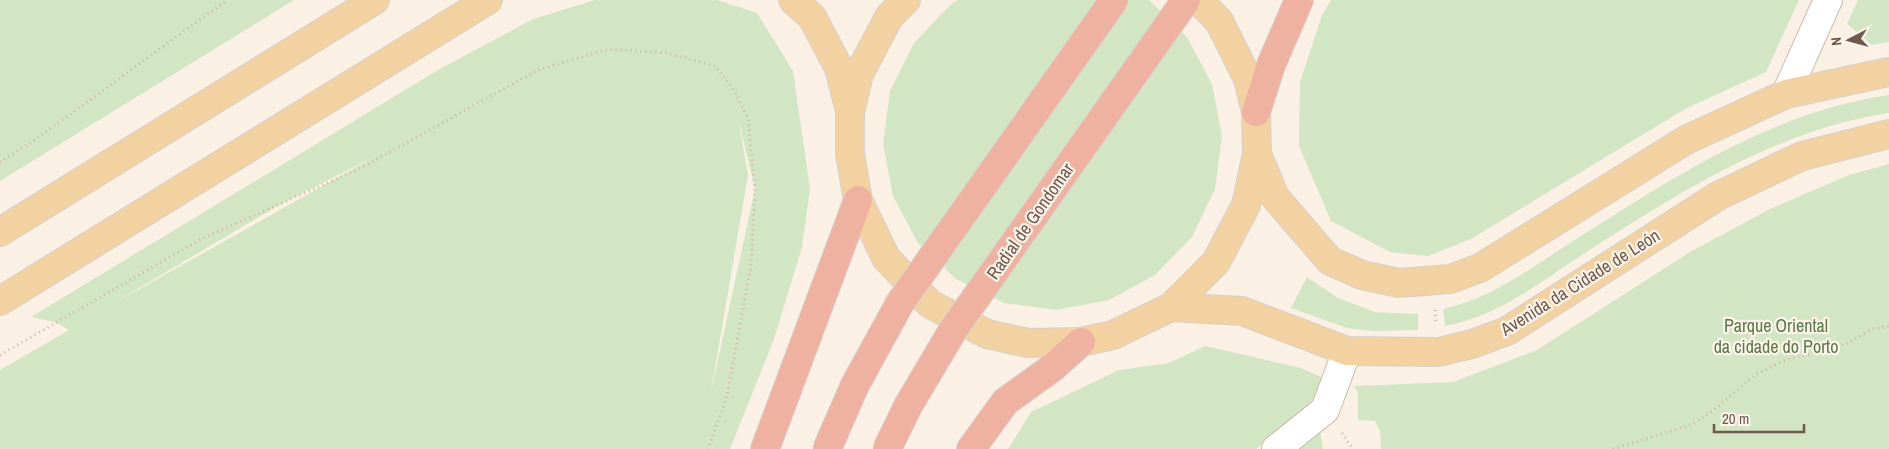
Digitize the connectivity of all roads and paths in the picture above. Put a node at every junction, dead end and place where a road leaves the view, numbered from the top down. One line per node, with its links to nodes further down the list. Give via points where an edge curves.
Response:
1 (227, 0): 17 (path)
2 (376, 0): 19 (main road)
3 (488, 0): 21 (main road)
4 (793, 0): 13 (main road, via 812,17 840,68)
5 (906, 0): 13 (main road, via 889,17 859,74)
6 (1114, 0): 30 (highway, bridge, via 900,303 855,385)
7 (1186, 0): 31 (highway, Radial de Gondomar, bridge, via 953,330)
8 (1198, 0): 14 (main road, via 1219,21 1248,79)
9 (1299, 0): 14 (highway, via 1271,65)
10 (1828, 0): 12 (street)
11 (1889, 72): 12 (main road)
12 (1786, 94): 20 (main road, via 1686,140 1480,268)
13 (850, 112): 18 (main road, via 850,154)
14 (1256, 112): 16 (main road)
15 (1889, 134): 26 (main road, Avenida da Cidade de León, via 1802,156 1718,196 1507,331)
16 (1257, 154): 20 (main road, via 1275,197 1330,261 1362,275 1399,283); 22 (main road, via 1246,205 1216,262)
17 (0, 162)
18 (858, 200): 24 (main road, via 886,258 930,304 987,334 1028,343); 29 (highway)
19 (0, 232)
20 (1432, 282): 26 (path)
21 (0, 301)
22 (1170, 307): 24 (main road, via 1113,335); 25 (main road, Avenida da Cidade de León, via 1242,311)
23 (1889, 326): 34 (path, via 1872,329 1845,344 1782,361 1755,375 1693,424)
24 (1081, 342): 32 (highway, via 1005,402)
25 (1347, 351): 26 (main road, Avenida da Cidade de León); 33 (street, via 1325,410)
26 (1439, 352)
27 (0, 354): 28 (path, via 203,238 361,168 538,70 609,50 667,53 714,66 734,90 748,118 755,189 751,265 726,396)
28 (708, 449)
29 (765, 449)
30 (827, 449)
31 (887, 449)
32 (971, 449)
33 (1276, 449)
34 (1613, 449)

